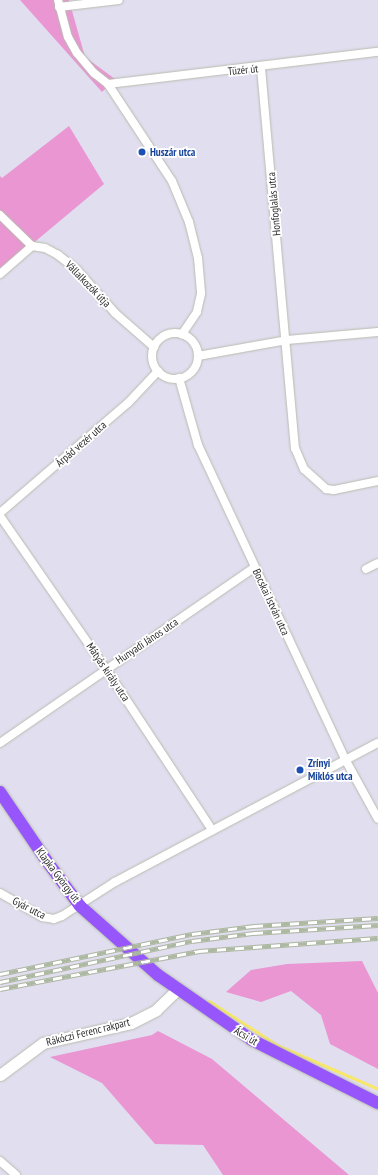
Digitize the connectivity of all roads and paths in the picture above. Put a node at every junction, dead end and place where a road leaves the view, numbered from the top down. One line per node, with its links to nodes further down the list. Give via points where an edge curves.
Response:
1 (119, 0): 2 (street)
2 (59, 4): 5 (street, via 68,37 77,53 94,73)
3 (378, 52): 4 (street, Tüzér út)
4 (261, 68): 5 (street, Tüzér út); 11 (street, Honfoglalás utca)
5 (108, 84): 10 (street, via 172,181 189,222 198,258 201,294 197,312)
6 (0, 215): 7 (street, Vállalkozók útja)
7 (32, 246): 8 (street); 12 (street, Vállalkozók útja, via 45,248 78,270 116,313)
8 (0, 274)
9 (378, 332): 11 (street)
10 (182, 334): 12 (street, via 171,333 162,337); 13 (street, via 194,342)
11 (287, 340): 13 (street); 16 (street, Honfoglalás utca, via 295,448 304,469 318,483 334,490)
12 (154, 347): 14 (street, via 153,363)
13 (198, 356): 15 (street, via 192,371)
14 (158, 371): 15 (street, via 171,378); 17 (street, Árpád vezér utca, via 128,403)
15 (179, 378): 20 (street, Bocskai István utca, via 198,445)
16 (378, 481)
17 (0, 513)
18 (0, 516): 22 (street, Mátyás király utca)
19 (378, 563): 21 (street)
20 (254, 568): 22 (street, Hunyadi János utca); 25 (street, Bocskai István utca)
21 (366, 569)
22 (106, 669): 23 (street, Hunyadi János utca); 28 (street, Mátyás király utca)
23 (0, 742)
24 (378, 743): 25 (street)
25 (345, 759): 27 (street, Bocskai István utca); 28 (street)
26 (0, 792): 30 (main road, Klapka György út)
27 (378, 819)
28 (212, 830): 30 (street, via 115,882)
29 (0, 893): 30 (street, Gyár utca, via 48,919 62,916)
30 (80, 906): 31 (main road, Klapka György út)
31 (127, 948): 32 (main road, Ácsi út)
32 (177, 990): 33 (street, Rákóczi Ferenc rakpart, via 156,1010 131,1023 43,1043); 34 (main road, Ácsi út, via 252,1040)
33 (0, 1075)
34 (378, 1103)
35 (0, 1162): 36 (street)
36 (16, 1175)

